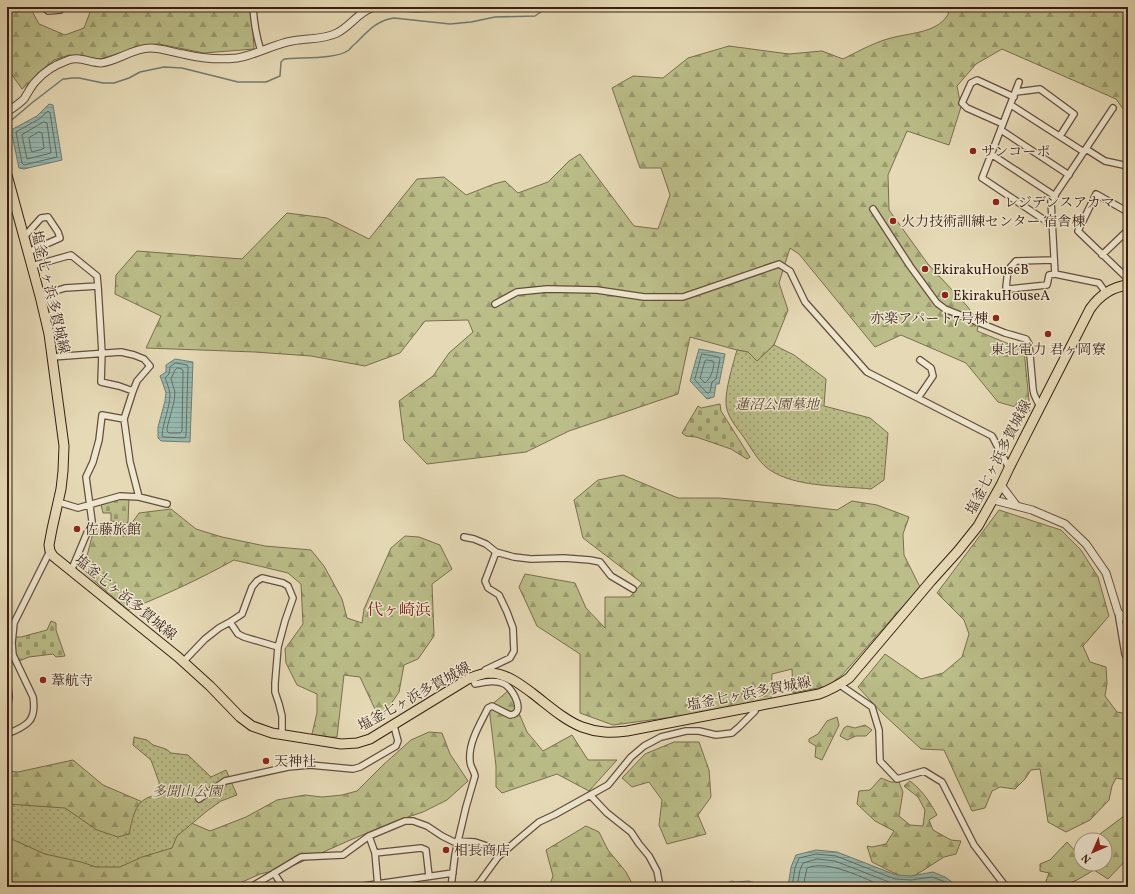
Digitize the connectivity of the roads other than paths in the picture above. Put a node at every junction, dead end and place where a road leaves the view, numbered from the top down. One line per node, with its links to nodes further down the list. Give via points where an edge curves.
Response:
1 (44, 7): 6 (street, via 48,11)
2 (253, 7): 7 (street, via 254,24)
3 (374, 7): 7 (street, via 361,13 333,35 292,40)
4 (394, 7): 5 (street)
5 (454, 7)
6 (60, 10)
7 (261, 51): 12 (street, via 238,58 218,58 150,48 99,63 69,59 38,79 22,101)
8 (1020, 82): 9 (street)
9 (1015, 94): 10 (street); 13 (street, via 977,80 970,82 962,103 967,108); 15 (street, via 1040,89 1074,114)
10 (1011, 105): 13 (street); 15 (street)
11 (1113, 108): 16 (street)
12 (7, 112)
13 (1003, 124): 14 (street)
14 (1000, 130): 17 (street); 20 (street)
15 (1060, 136): 16 (street)
16 (1085, 150): 18 (street, via 1105,161); 20 (street)
17 (991, 154): 21 (street); 24 (street, via 982,178)
18 (1128, 166)
19 (7, 174): 26 (main road, 塩釜七ヶ浜多賀城線)
20 (1069, 175): 21 (street)
21 (1055, 196): 24 (street, via 1051,201)
22 (873, 209): 42 (street, via 937,303 945,309 1026,339 1030,344 1034,394)
23 (1128, 212): 28 (street, via 1096,194 1078,232)
24 (1052, 225): 29 (street)
25 (1128, 230): 28 (street)
26 (24, 238): 27 (main road, 塩釜七ヶ浜多賀城線); 27 (street, via 42,218 48,217 60,238)
27 (28, 252): 30 (main road, 塩釜七ヶ浜多賀城線)
28 (1102, 255): 32 (street)
29 (1054, 260): 31 (street); 31 (street, via 1016,261 1008,270 1006,286 1010,289 1047,285 1049,275)
30 (32, 266): 33 (street, via 71,255 97,276); 35 (main road, 塩釜七ヶ浜多賀城線)
31 (1054, 274): 34 (street, via 1099,283)
32 (1127, 281): 34 (main road, 塩釜七ヶ浜多賀城線)
33 (98, 286): 35 (street, via 65,288); 37 (street)
34 (1106, 293): 42 (main road, 塩釜七ヶ浜多賀城線, via 1090,309)
35 (40, 296): 38 (main road, 塩釜七ヶ浜多賀城線)
36 (495, 304): 41 (street, via 517,292 547,289 597,290 644,297 683,297 779,264 790,270 805,302 866,372)
37 (102, 353): 38 (street); 40 (street, via 101,382); 40 (street, via 122,352 134,355 144,359 150,366 137,381)
38 (52, 357): 48 (main road, 塩釜七ヶ浜多賀城線, via 64,446)
39 (920, 360): 41 (street, via 931,368 933,376)
40 (133, 391): 43 (street)
41 (918, 398): 44 (street, via 992,436)
42 (1040, 407): 44 (main road, 塩釜七ヶ浜多賀城線)
43 (124, 419): 46 (street, via 130,462); 50 (street, via 102,416 95,456 86,477)
44 (1009, 468): 45 (main road, 塩釜七ヶ浜多賀城線)
45 (1002, 485): 47 (main road, 塩釜七ヶ浜多賀城線); 51 (street)
46 (139, 496): 49 (street); 50 (street, via 120,496)
47 (994, 500): 51 (street); 68 (main road, 塩釜七ヶ浜多賀城線, via 958,551 849,678)
48 (58, 502): 50 (street, via 78,508); 53 (main road, 塩釜七ヶ浜多賀城線, via 49,545)
49 (168, 504)
50 (90, 505): 55 (street, via 92,521)
51 (1016, 505): 57 (street, via 1065,524 1086,544 1106,574)
52 (464, 537): 54 (street, via 486,544)
53 (50, 552): 55 (main road, 塩釜七ヶ浜多賀城線); 60 (street)
54 (496, 552): 56 (street, via 530,559 564,558 600,562 611,576); 65 (street, via 485,581 488,588 499,595 507,612 513,628 514,651 510,658 485,670)
55 (71, 571): 64 (main road, 塩釜七ヶ浜多賀城線)
56 (633, 589)
57 (1118, 612): 59 (street); 63 (street)
58 (230, 622): 62 (street, via 238,634); 62 (street, via 242,614 256,580 262,578 283,583 288,586 293,598); 64 (street, via 205,639)
59 (1128, 622)
60 (14, 623): 61 (street); 72 (street, via 13,655 33,697 34,713 23,728)
61 (7, 640)
62 (278, 647): 73 (street, via 275,692 282,716)
63 (1128, 660)
64 (183, 662): 73 (main road, 塩釜七ヶ浜多賀城線, via 246,723)
65 (483, 674): 66 (main road, 塩釜七ヶ浜多賀城線); 69 (main road, 塩釜七ヶ浜多賀城線, via 498,674 512,679 572,722 599,732 627,731)
66 (472, 677): 71 (main road, 塩釜七ヶ浜多賀城線); 77 (street, via 475,684 498,682 506,685 515,697 519,710 510,715 492,706 488,708 470,752 471,768 475,776)
67 (7, 678): 70 (street)
68 (840, 685): 69 (main road, 塩釜七ヶ浜多賀城線, via 819,694); 90 (street, via 872,707 879,730 880,761 897,779 924,771 942,782 974,845)
69 (756, 707): 74 (street, via 732,733 716,735 686,731 652,741 631,757 608,785)
70 (7, 710)
71 (394, 726): 73 (main road, 塩釜七ヶ浜多賀城線, via 357,743 341,744); 75 (street, via 398,741 396,746 360,767 288,767 225,782)
72 (7, 734)
73 (282, 734)
74 (590, 795): 79 (street, via 538,822); 89 (street, via 607,813 632,832 657,871)
75 (199, 799)
76 (369, 836): 77 (street, via 412,821 427,826 454,842); 78 (street); 80 (street, via 343,855 301,857)
77 (458, 841): 79 (street, via 475,842 490,847); 81 (street)
78 (375, 853): 82 (street, via 421,848 426,850); 83 (street)
79 (498, 856): 88 (street)
80 (274, 873): 84 (street); 85 (street)
81 (452, 873): 82 (street); 87 (street)
82 (429, 876): 83 (street)
83 (377, 885): 86 (street)
84 (251, 887)
85 (283, 887)
86 (356, 887)
87 (452, 887)
88 (474, 887)
89 (660, 887)
90 (1006, 887)

